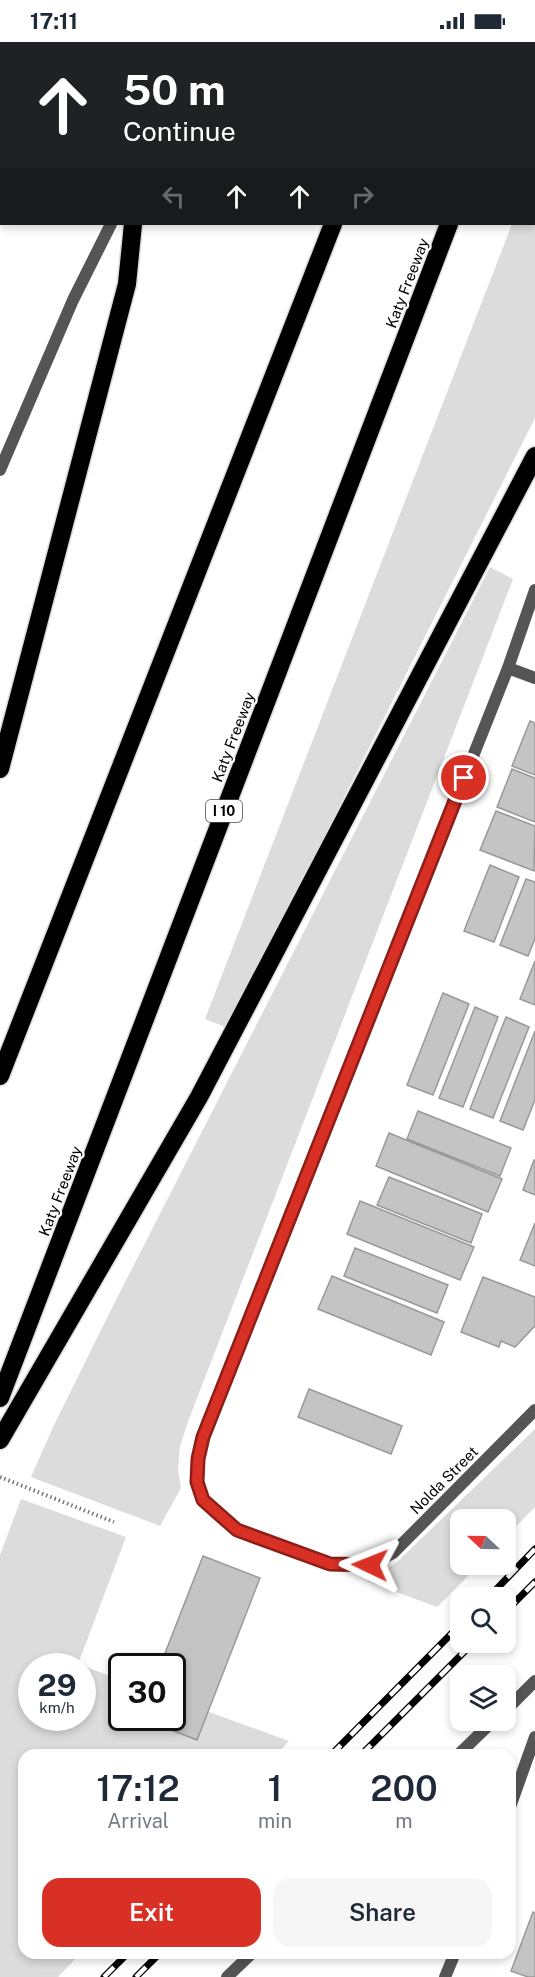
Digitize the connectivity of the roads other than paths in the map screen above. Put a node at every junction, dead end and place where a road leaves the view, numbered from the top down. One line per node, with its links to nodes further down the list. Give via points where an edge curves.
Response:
1 (110, 225): 6 (street, via 73,300)
2 (133, 225): 10 (highway, via 127,284)
3 (333, 225): 11 (highway)
4 (449, 225): 12 (highway, Katy Freeway / I 10)
5 (535, 456): 14 (highway, via 199,1097)
6 (0, 470)
7 (535, 590): 8 (street)
8 (508, 668): 9 (street); 13 (street, Nolda Street, via 203,1437 197,1482 203,1500 237,1530 330,1564 370,1565 393,1553)
9 (535, 678)
10 (0, 769)
11 (0, 1076)
12 (0, 1398)
13 (535, 1410)
14 (0, 1440)
15 (535, 1681): 16 (street)
16 (516, 1700)
17 (483, 1731): 19 (street)
18 (535, 1737): 20 (street)
19 (464, 1749)
20 (516, 1790)
21 (246, 1959): 23 (street)
22 (452, 1959): 24 (street)
23 (227, 1977)
24 (445, 1977)

